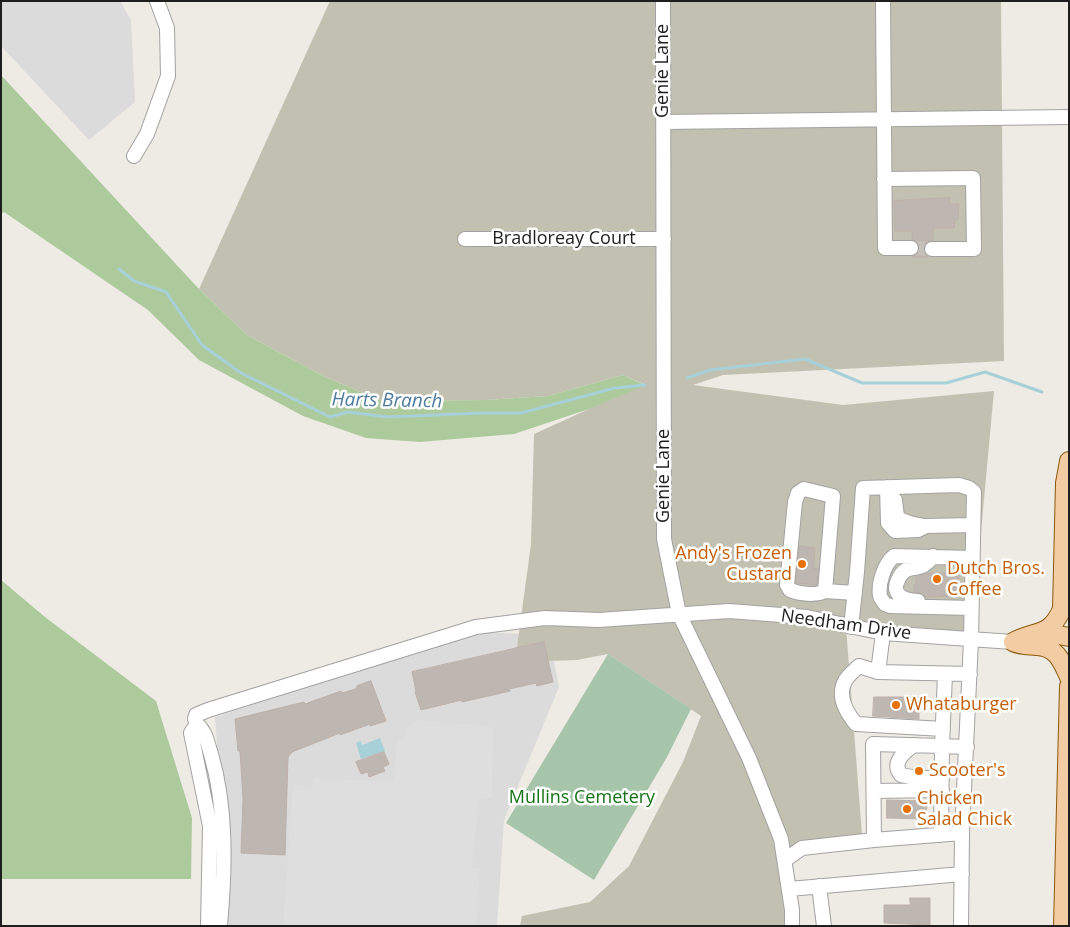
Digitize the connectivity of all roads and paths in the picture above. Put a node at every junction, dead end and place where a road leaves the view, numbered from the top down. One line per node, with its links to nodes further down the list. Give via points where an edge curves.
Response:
1 (158, 1): 7 (street, via 167,28 168,76 147,134)
2 (663, 1): 6 (street, Genie Lane)
3 (883, 1): 5 (street)
4 (1069, 117): 5 (street)
5 (884, 120): 6 (street); 8 (street)
6 (664, 122): 10 (street, Genie Lane)
7 (134, 156)
8 (884, 179): 11 (street, via 885,248); 12 (street, via 973,178 974,249)
9 (465, 239): 10 (street, Bradloreay Court)
10 (664, 239): 20 (street, Genie Lane, via 664,539)
11 (911, 248)
12 (932, 249)
13 (1069, 461): 23 (main road, via 1065,483 1062,609 1051,626)
14 (891, 487): 15 (street, via 897,517 910,524); 15 (street, via 959,485 969,488 974,492); 18 (street, via 863,488)
15 (973, 525): 16 (street)
16 (972, 558): 19 (street); 19 (street, via 894,556 883,572 880,596 884,604 890,606)
17 (825, 591): 17 (street, via 833,496 804,489 798,493 787,585 796,592 820,594); 18 (street)
18 (854, 593): 21 (street)
19 (971, 608): 25 (street)
20 (679, 614): 21 (street, Needham Drive, via 729,611 807,617); 41 (street, Genie Lane, via 749,758 781,839); 45 (street, Needham Drive, via 599,620 545,618 476,627 196,715 216,772 223,822)
21 (850, 627): 22 (street, Needham Drive)
22 (883, 634): 25 (street, Needham Drive); 27 (street)
23 (1034, 634): 24 (main road); 26 (main road)
24 (1069, 637)
25 (971, 640): 26 (street, Needham Drive); 29 (street)
26 (1013, 642): 30 (main road, via 1052,650 1061,660)
27 (878, 672): 28 (street); 32 (street, via 859,666 845,680 842,696 847,713 856,724)
28 (945, 674): 29 (street); 32 (street)
29 (970, 674): 35 (street)
30 (1069, 678)
31 (1069, 686): 51 (main road)
32 (943, 730): 34 (street)
33 (914, 745): 34 (street); 36 (street, via 897,763 900,775); 37 (street, via 873,744)
34 (942, 746): 35 (street); 36 (street)
35 (967, 747): 38 (street)
36 (942, 784): 37 (street); 39 (street)
37 (874, 790): 40 (street)
38 (962, 833): 39 (street); 42 (street)
39 (940, 834): 40 (street)
40 (874, 840): 41 (street, via 802,848)
41 (785, 860): 44 (street, Genie Lane)
42 (962, 874): 43 (street); 50 (street)
43 (819, 886): 44 (street); 49 (street)
44 (789, 889): 48 (street, Genie Lane)
45 (215, 904): 46 (street); 47 (street)
46 (208, 926)
47 (220, 926)
48 (792, 926)
49 (824, 926)
50 (962, 926)
51 (1064, 926)

